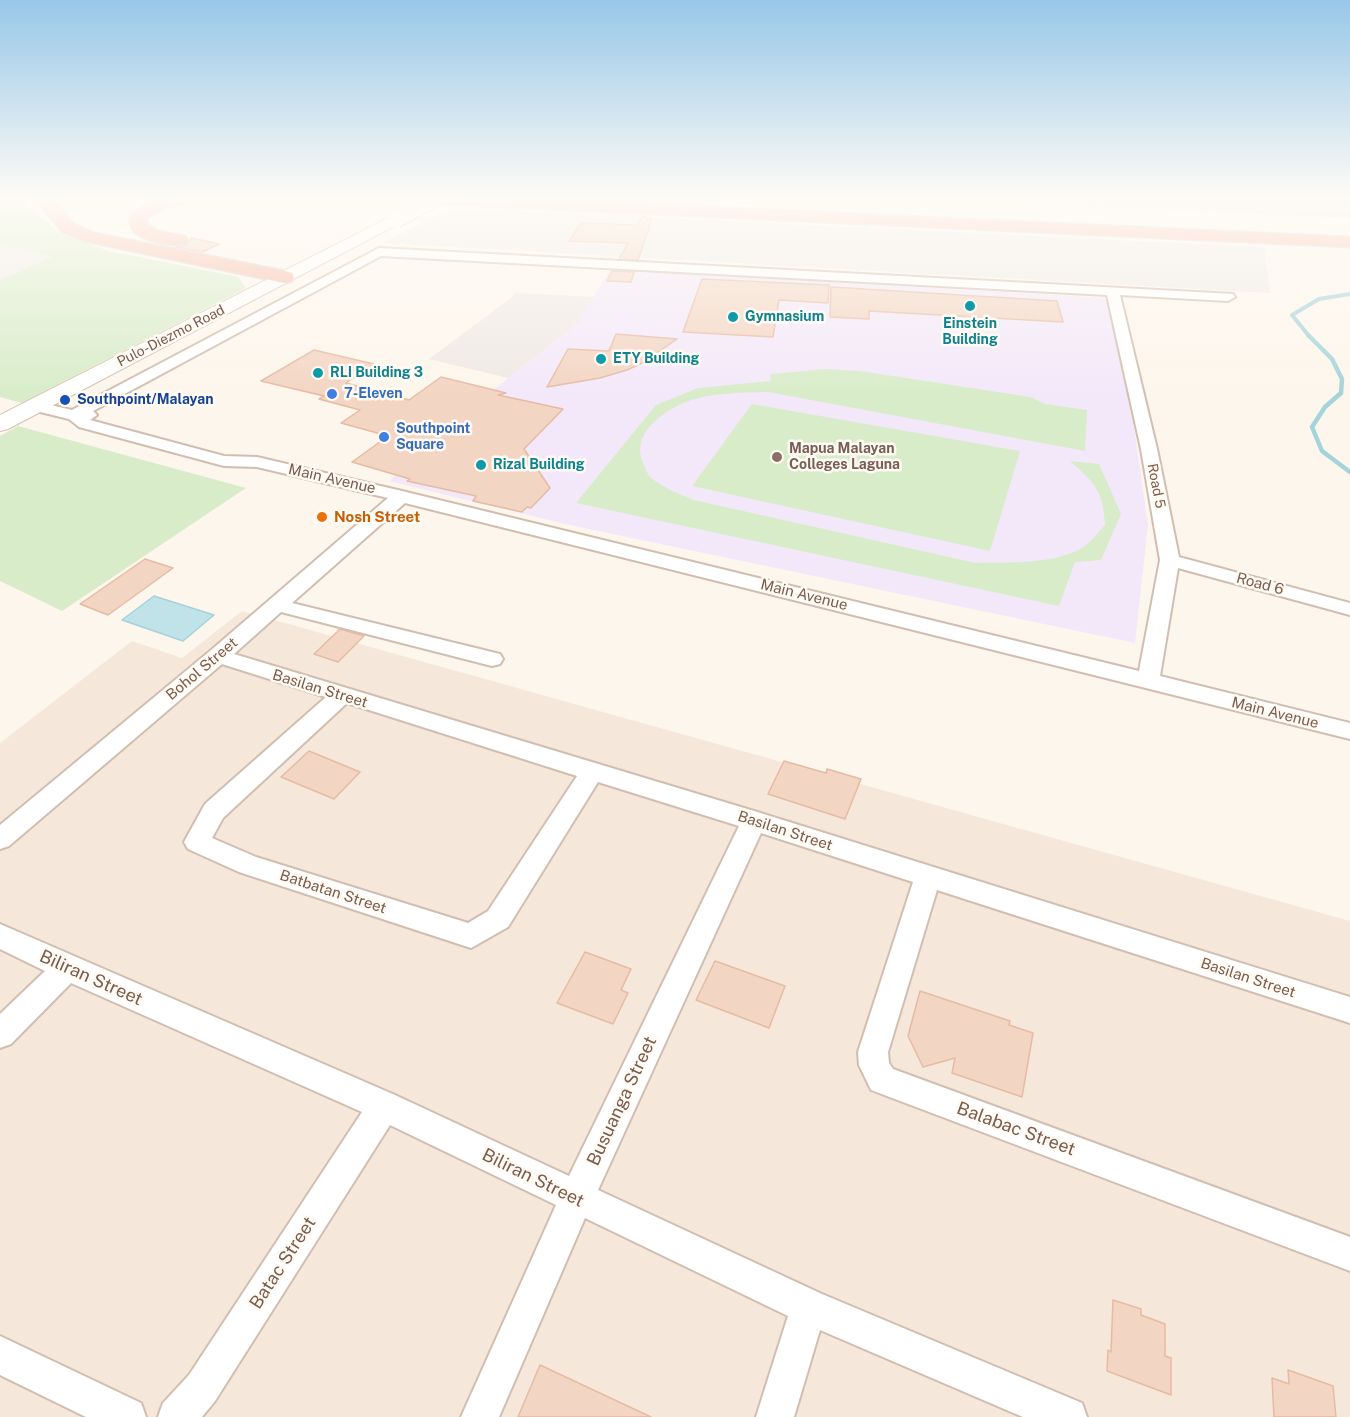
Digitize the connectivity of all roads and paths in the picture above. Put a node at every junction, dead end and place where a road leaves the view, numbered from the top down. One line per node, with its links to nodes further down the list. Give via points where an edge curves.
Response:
1 (217, 263): 7 (highway)
2 (299, 263): 6 (highway)
3 (312, 263): 6 (main road, Pulo-Diezmo Road, bridge)
4 (358, 263): 11 (street)
5 (583, 263): 8 (street)
6 (308, 265): 7 (main road, Pulo-Diezmo Road)
7 (285, 277): 10 (main road, Pulo-Diezmo Road)
8 (1113, 292): 9 (street); 14 (street, Road 5)
9 (1228, 297)
10 (34, 406): 11 (street, Main Avenue); 12 (main road, Pulo-Diezmo Road)
11 (74, 415): 13 (street, Main Avenue, via 85,424 224,461 257,462)
12 (0, 424)
13 (402, 496): 15 (street, Bohol Street); 19 (street, Main Avenue)
14 (1170, 560): 16 (street, Road 6); 19 (street, Road 5)
15 (276, 606): 17 (street, Bohol Street); 18 (street)
16 (1350, 609)
17 (218, 656): 20 (street, Basilan Street); 24 (street, Bohol Street)
18 (492, 659)
19 (1148, 681): 21 (street, Main Avenue)
20 (341, 696): 22 (street, Basilan Street); 22 (street, Batbatan Street, via 214,811 197,842 248,865 471,936 498,919)
21 (1350, 731)
22 (593, 771): 23 (street, Basilan Street)
23 (754, 821): 25 (street, Basilan Street); 31 (street, Busuanga Street)
24 (0, 840)
25 (928, 876): 28 (street, Basilan Street); 32 (street, Balabac Street, via 873,1052 874,1065 882,1080)
26 (0, 936): 27 (street, Biliran Street)
27 (67, 968): 29 (street); 30 (street, Biliran Street)
28 (1350, 1010)
29 (0, 1034)
30 (384, 1106): 31 (street, Biliran Street); 36 (street, Batac Street, via 202,1388)
31 (576, 1199): 33 (street, Biliran Street); 37 (street, Busuanga Street)
32 (1350, 1254)
33 (809, 1307): 38 (street); 39 (street, Biliran Street)
34 (0, 1355): 35 (street)
35 (127, 1417)
36 (177, 1417)
37 (480, 1417)
38 (775, 1417)
39 (1068, 1417)

